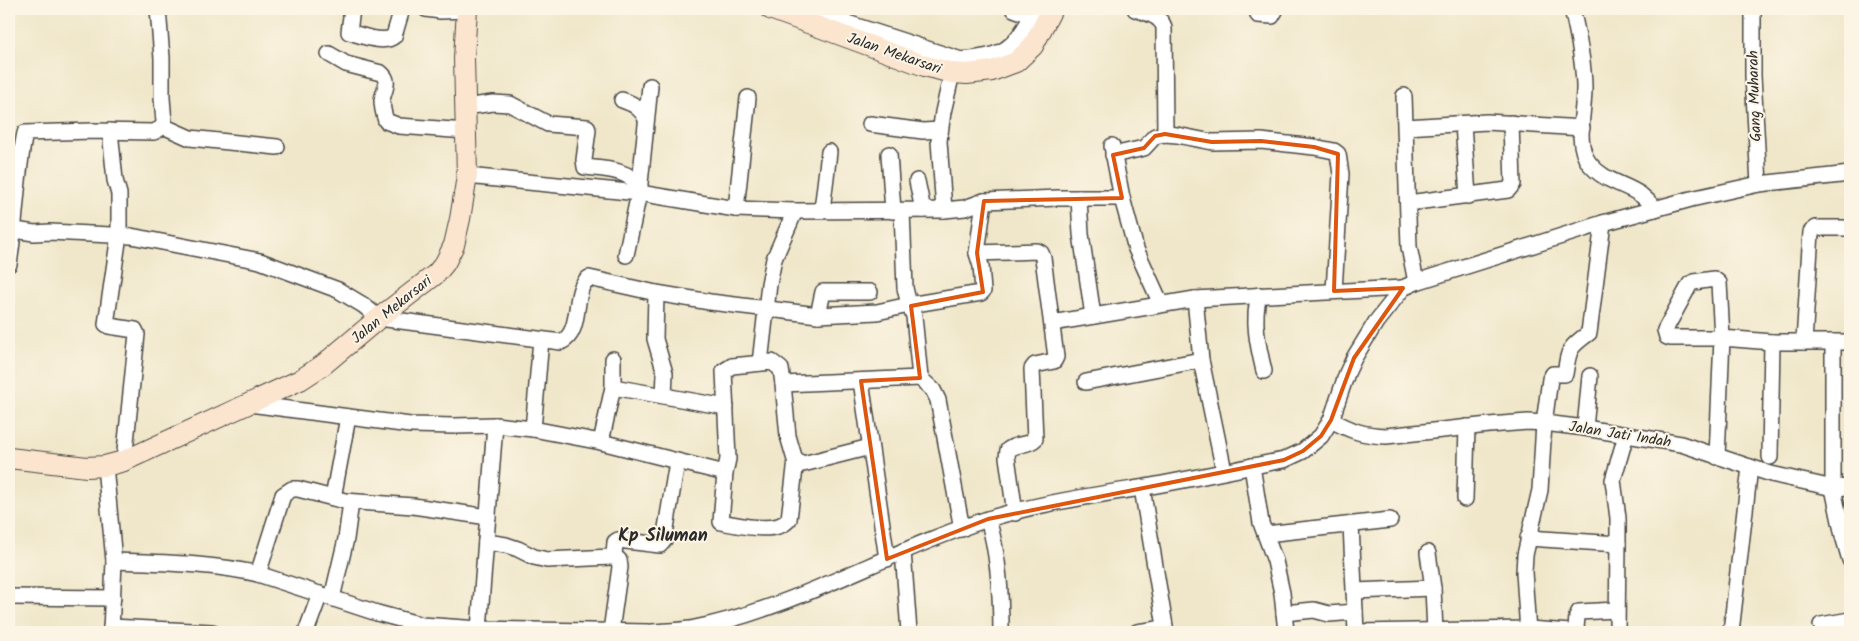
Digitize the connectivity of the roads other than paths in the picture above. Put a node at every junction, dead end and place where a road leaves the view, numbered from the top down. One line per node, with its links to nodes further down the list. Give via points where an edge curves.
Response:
1 (158, 9): 26 (street)
2 (352, 9): 3 (street, via 349,32 385,39 394,36)
3 (402, 9)
4 (426, 9): 5 (street)
5 (466, 9): 21 (street, Jalan Mekarsari)
6 (770, 9): 16 (street, Jalan Mekarsari)
7 (804, 9): 13 (street, via 961,60 987,57 1009,48)
8 (1014, 9): 13 (street)
9 (1135, 9): 32 (street, via 1156,17 1164,27)
10 (1276, 9): 14 (street, via 1272,16)
11 (1572, 9): 28 (street, via 1584,84)
12 (1753, 9): 39 (street, Gang Muharah)
13 (1044, 16): 16 (street, Jalan Mekarsari, via 1033,46 1016,62 992,71)
14 (1258, 16)
15 (329, 54): 31 (street, via 346,64 381,72 385,76 387,82 382,101 386,121 399,126)
16 (952, 73): 29 (street)
17 (650, 86): 22 (street)
18 (1404, 96): 27 (street)
19 (748, 98): 47 (street)
20 (622, 100): 22 (street, via 636,105)
21 (465, 107): 31 (street, Jalan Mekarsari); 41 (street, via 510,104 548,124 587,126 585,167 622,174 636,181)
22 (646, 119): 41 (street)
23 (1510, 123): 25 (street); 28 (street); 42 (street, via 1511,188)
24 (870, 124): 29 (street)
25 (1463, 124): 27 (street); 42 (street)
26 (163, 126): 30 (street, via 154,132); 33 (street, via 190,138)
27 (1406, 127): 46 (street)
28 (1582, 128): 48 (street, via 1583,154 1590,164 1606,177 1641,196)
29 (940, 130): 51 (street, via 939,161)
30 (110, 131): 40 (street, via 24,133); 57 (street, via 119,194)
31 (466, 131): 37 (street, Jalan Mekarsari)
32 (1165, 134): 44 (street, via 1155,136 1144,148 1113,150); 63 (street, via 1212,142 1261,141 1314,147 1338,154 1341,174)
33 (277, 147)
34 (829, 152): 49 (street)
35 (889, 154): 53 (street)
36 (1850, 174): 39 (street)
37 (467, 176): 41 (street); 72 (street, Jalan Mekarsari, via 454,245 445,263 436,274)
38 (917, 181): 50 (street)
39 (1759, 184): 48 (street)
40 (12, 186): 56 (street)
41 (639, 190): 47 (street); 59 (street)
42 (1468, 196): 46 (street)
43 (1079, 198): 44 (street); 45 (street); 71 (street)
44 (1122, 198): 67 (street, via 1136,249)
45 (984, 202): 51 (street); 58 (street)
46 (1408, 202): 61 (street)
47 (736, 209): 52 (street)
48 (1655, 209): 54 (street)
49 (822, 210): 52 (street); 53 (street)
50 (923, 210): 51 (street); 53 (street)
51 (944, 210)
52 (795, 211): 69 (street, via 774,258)
53 (898, 211): 68 (street)
54 (1603, 223): 61 (street); 95 (street, via 1589,333 1573,344 1565,374 1553,374 1550,379)
55 (1850, 228): 77 (street, via 1816,228 1811,232)
56 (12, 229): 57 (street, via 34,233); 60 (street)
57 (119, 235): 72 (street, via 260,261 338,290); 108 (street, via 106,324 135,330 137,334)
58 (977, 253): 68 (street, via 983,291); 73 (street, via 1041,253)
59 (626, 255)
60 (9, 264)
61 (1410, 285): 63 (street); 94 (street, via 1376,322 1354,358)
62 (870, 292): 70 (street, via 823,292)
63 (1334, 292): 65 (street)
64 (656, 293): 69 (street); 75 (street, via 589,278 582,284 570,334 561,342); 90 (street, via 655,339 664,373)
65 (1259, 295): 66 (street); 83 (street, via 1255,321)
66 (1195, 299): 67 (street); 81 (street)
67 (1161, 304): 71 (street)
68 (909, 305): 70 (street, via 877,312); 85 (street, via 914,316)
69 (766, 308): 70 (street); 82 (street)
70 (818, 315)
71 (1093, 316): 73 (street)
72 (379, 318): 75 (street); 91 (street, Jalan Mekarsari, via 323,366)
73 (1052, 323): 119 (street, via 1056,359 1032,369 1035,439 1009,448 1007,454)
74 (1722, 338): 74 (street, via 1670,338 1665,334 1691,283 1714,280 1719,283); 76 (street); 103 (street)
75 (541, 340): 99 (street)
76 (1772, 342): 77 (street); 104 (street)
77 (1804, 342): 78 (street)
78 (1833, 342): 79 (street); 115 (street)
79 (1850, 342)
80 (613, 359): 89 (street)
81 (1201, 360): 87 (street); 111 (street)
82 (760, 363): 88 (street, via 777,365); 92 (street, via 732,366 724,371)
83 (1264, 370)
84 (1590, 376): 98 (street)
85 (920, 378): 86 (street); 124 (street, via 938,400)
86 (861, 382): 88 (street); 102 (street)
87 (1086, 382)
88 (784, 384): 106 (street, via 788,436)
89 (613, 387): 90 (street); 101 (street)
90 (664, 396): 92 (street)
91 (250, 404): 93 (street); 108 (street, Jalan Mekarsari)
92 (726, 406): 112 (street, via 728,459)
93 (348, 417): 96 (street, via 410,425); 116 (street)
94 (1331, 420): 97 (street, Jalan Jati Indah, via 1365,435 1386,436); 109 (street, via 1320,436 1303,451 1284,460)
95 (1544, 423): 97 (street, Jalan Jati Indah); 98 (street, Jalan Jati Indah); 126 (street, via 1540,490)
96 (496, 425): 99 (street); 120 (street)
97 (1467, 427): 117 (street)
98 (1585, 428): 100 (street, Jalan Jati Indah)
99 (532, 429): 101 (street)
100 (1626, 435): 103 (street, Jalan Jati Indah, via 1680,444); 128 (street, via 1613,480)
101 (601, 442): 107 (street)
102 (870, 447): 106 (street, via 803,464); 132 (street)
103 (1717, 457): 110 (street, Jalan Jati Indah)
104 (1770, 457)
105 (9, 458): 108 (street, via 87,467)
106 (796, 460): 112 (street, via 789,518 781,526 751,527 721,522)
107 (677, 462): 112 (street); 131 (street, via 662,544 618,540 614,544)
108 (115, 463): 134 (street)
109 (1252, 466): 111 (street); 125 (street, via 1261,523)
110 (1750, 467): 115 (street, Jalan Jati Indah); 165 (street)
111 (1224, 471): 114 (street)
112 (725, 473)
113 (1850, 487): 115 (street, Jalan Jati Indah)
114 (1142, 488): 119 (street, via 1070,499); 150 (street)
115 (1833, 488): 133 (street)
116 (333, 498): 118 (street); 135 (street, via 298,489 283,495)
117 (1465, 499)
118 (351, 502): 120 (street, via 413,506); 138 (street, via 340,566)
119 (1015, 513): 121 (street)
120 (488, 517): 127 (street)
121 (988, 519): 124 (street); 159 (street, via 997,555)
122 (1390, 520): 123 (street)
123 (1350, 525): 125 (street); 137 (street)
124 (962, 529): 129 (street)
125 (1266, 534): 143 (street)
126 (1528, 538): 128 (street); 153 (street, via 1524,572)
127 (486, 542): 131 (street, via 506,545 547,560); 148 (street)
128 (1618, 544): 141 (street)
129 (903, 551): 132 (street); 158 (street)
130 (1428, 553): 136 (street)
131 (614, 556): 152 (street, via 620,567)
132 (887, 559): 149 (street, via 793,598)
133 (1850, 560)
134 (114, 561): 135 (street, via 225,568); 140 (street)
135 (258, 574): 138 (street)
136 (1433, 588): 137 (street); 163 (street)
137 (1354, 591): 142 (street)
138 (326, 596): 146 (street); 155 (street)
139 (9, 597): 140 (street)
140 (113, 598): 147 (street)
141 (1616, 610): 153 (street, via 1580,612 1573,632); 164 (street)
142 (1355, 612): 143 (street, via 1329,614 1314,610); 162 (street)
143 (1284, 613): 161 (street)
144 (1850, 620): 145 (street)
145 (1821, 625)
146 (395, 626): 148 (street)
147 (111, 629): 154 (street)
148 (488, 630): 151 (street)
149 (695, 630): 157 (street)
150 (1165, 630): 160 (street)
151 (587, 631): 152 (street)
152 (611, 631): 156 (street)
153 (1528, 631): 163 (street)
154 (212, 632)
155 (306, 632)
156 (648, 632)
157 (652, 632)
158 (910, 632)
159 (1001, 632)
160 (1137, 632)
161 (1286, 632)
162 (1357, 632): 163 (street)
163 (1436, 632)
164 (1617, 632)
165 (1731, 632)

